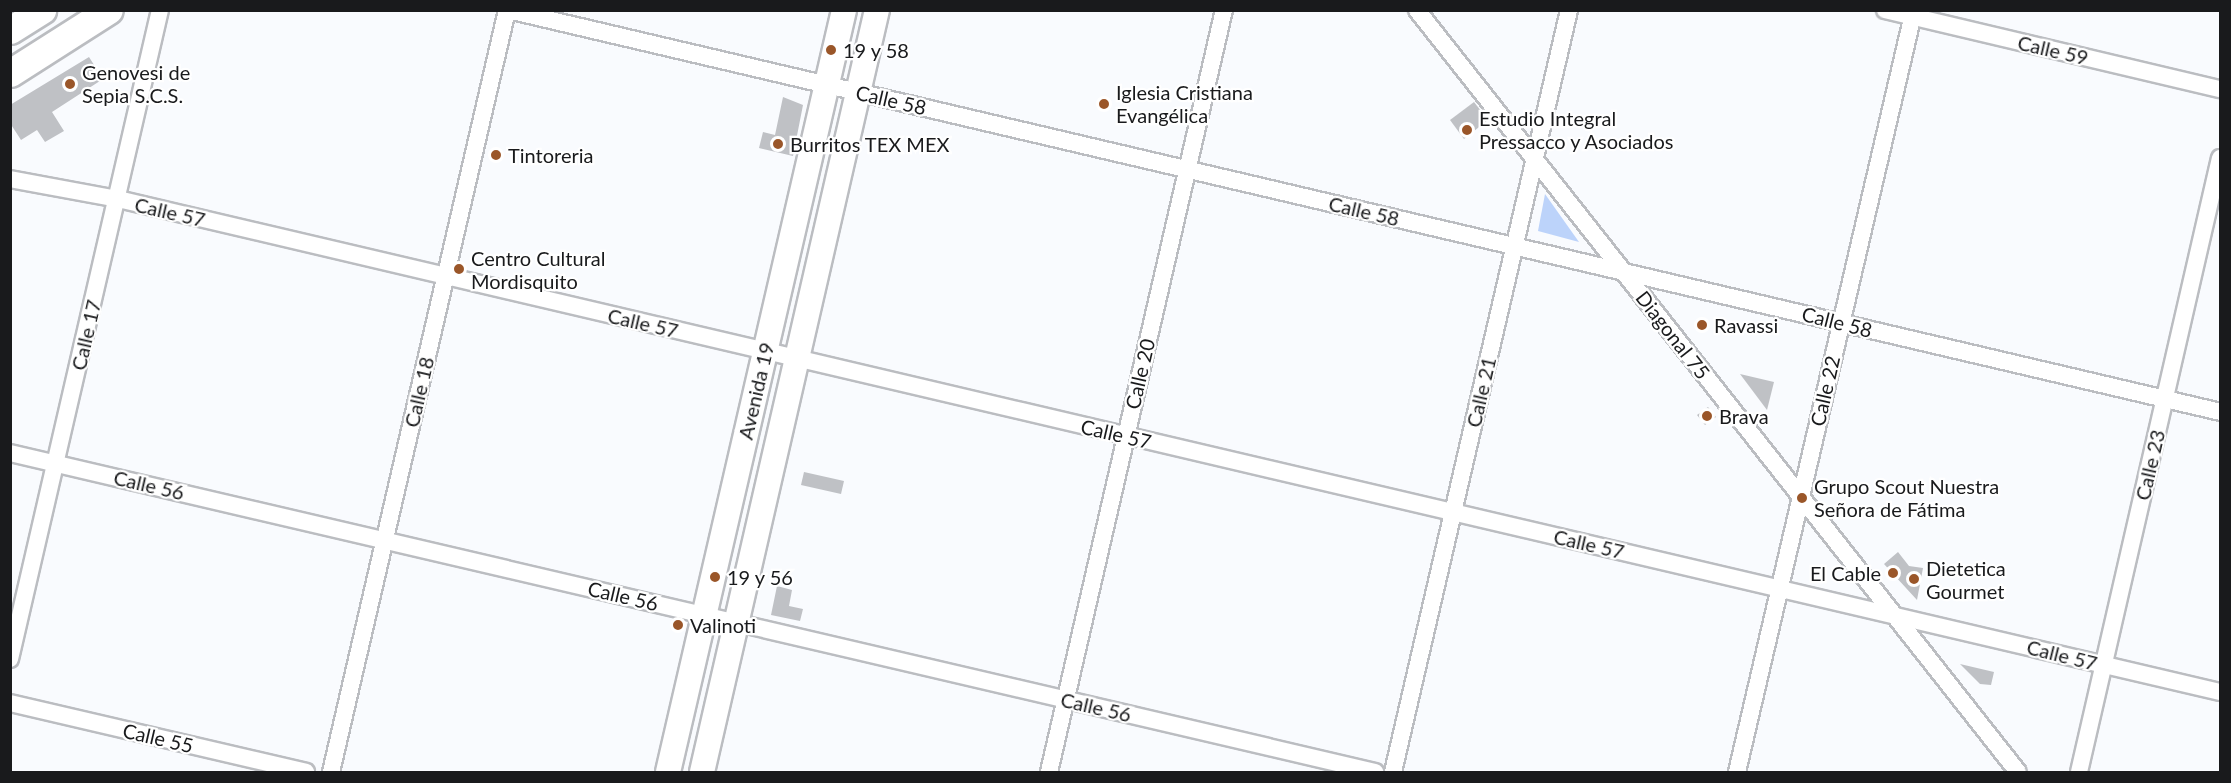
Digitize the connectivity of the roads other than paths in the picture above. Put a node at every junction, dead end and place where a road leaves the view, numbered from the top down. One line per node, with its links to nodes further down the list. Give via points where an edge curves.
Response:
1 (42, 10): 12 (main road)
2 (110, 10): 13 (main road)
3 (160, 10): 21 (street, Calle 17)
4 (507, 10): 14 (street, Calle 58); 24 (street, Calle 18)
5 (844, 10): 14 (main road, Avenida 19)
6 (877, 10): 16 (main road, Avenida 19)
7 (1224, 10): 19 (street, Calle 20)
8 (1417, 10): 18 (street, Diagonal 75)
9 (1569, 10): 18 (street, Calle 21)
10 (1885, 10): 11 (street, Calle 59)
11 (1913, 14): 15 (street, Calle 59); 25 (street, Calle 22)
12 (10, 30)
13 (10, 73)
14 (826, 85): 16 (street, Calle 58); 26 (main road, Avenida 19)
15 (2220, 89)
16 (858, 93): 19 (street, Calle 58); 27 (main road, Avenida 19)
17 (2220, 158): 28 (street, Calle 23)
18 (1534, 159): 22 (street, Calle 21); 23 (street, Diagonal 75)
19 (1187, 170): 22 (street, Calle 58); 30 (street, Calle 20)
20 (10, 179): 21 (street, Calle 57)
21 (118, 200): 24 (street, Calle 57); 32 (street, Calle 17)
22 (1515, 247): 23 (street, Calle 58); 34 (street, Calle 21)
23 (1620, 268): 25 (street, Calle 58); 33 (street, Diagonal 75)
24 (445, 276): 26 (street, Calle 57); 35 (street, Calle 18)
25 (1841, 323): 28 (street, Calle 58); 33 (street, Calle 22)
26 (765, 351): 27 (street, Calle 57); 38 (main road, Avenida 19)
27 (797, 359): 30 (street, Calle 57); 39 (main road, Avenida 19)
28 (2165, 399): 29 (street, Calle 58); 41 (street, Calle 23)
29 (2220, 412)
30 (1126, 436): 34 (street, Calle 57); 43 (street, Calle 20)
31 (10, 453): 32 (street, Calle 56)
32 (56, 463): 35 (street, Calle 56); 40 (street, Calle 17)
33 (1801, 497): 36 (street, Calle 22); 37 (street, Diagonal 75)
34 (1453, 513): 36 (street, Calle 57); 51 (street, Calle 21)
35 (384, 540): 38 (street, Calle 56); 46 (street, Calle 18)
36 (1779, 589): 37 (street, Calle 57); 52 (street, Calle 22)
37 (1892, 613): 41 (street, Calle 57); 53 (street, Diagonal 75)
38 (705, 615): 39 (street, Calle 56); 47 (main road, Avenida 19)
39 (736, 623): 43 (street, Calle 56); 48 (main road, Avenida 19)
40 (10, 659)
41 (2104, 665): 42 (street, Calle 57); 54 (street, Calle 23)
42 (2220, 692)
43 (1066, 700): 49 (street, Calle 20); 50 (street, Calle 56)
44 (10, 704): 45 (street, Calle 55)
45 (306, 772)
46 (331, 772)
47 (668, 772)
48 (702, 772)
49 (1049, 772)
50 (1375, 772)
51 (1393, 772)
52 (1737, 772)
53 (2018, 772)
54 (2079, 772)

